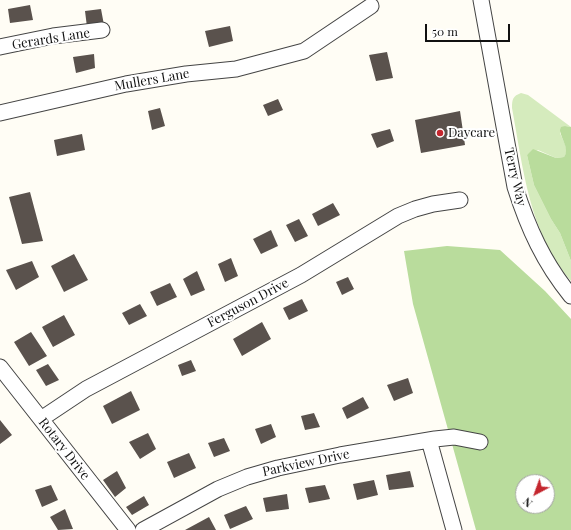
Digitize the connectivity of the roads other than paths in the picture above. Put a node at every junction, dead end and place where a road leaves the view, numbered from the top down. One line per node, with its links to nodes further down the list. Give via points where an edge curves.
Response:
1 (481, 0): 7 (street, Terry Way, via 520,205 532,236 551,270)
2 (371, 6): 5 (street, Mullers Lane, via 304,51 236,69 126,84)
3 (102, 30): 4 (street, Gerards Lane, via 53,36)
4 (0, 47)
5 (0, 113)
6 (460, 200): 9 (street, Ferguson Drive, via 433,204 398,216 301,275 86,389)
7 (571, 296)
8 (0, 367): 9 (street, Rotary Drive)
9 (41, 419): 12 (street, Rotary Drive)
10 (429, 440): 11 (street, Parkview Drive, via 454,437); 13 (street, Parkview Drive, via 340,455 247,477 218,489); 14 (street)
11 (480, 442)
12 (128, 530)
13 (143, 530)
14 (454, 530)

